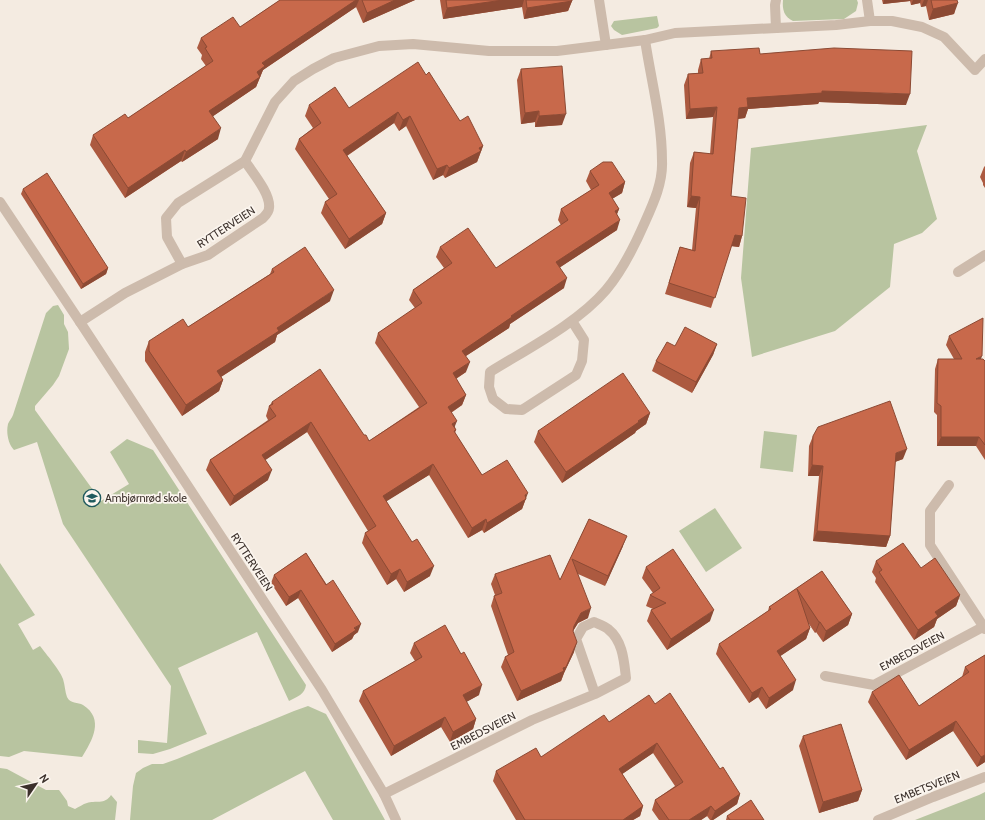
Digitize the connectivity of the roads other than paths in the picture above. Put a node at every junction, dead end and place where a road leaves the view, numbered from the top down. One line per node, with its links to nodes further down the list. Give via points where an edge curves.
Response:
1 (599, 0): 7 (street)
2 (776, 0): 5 (street)
3 (867, 0): 4 (street)
4 (870, 21): 5 (street); 8 (street, via 892,21 931,30 944,38 975,70)
5 (776, 28): 6 (street, via 675,33)
6 (645, 40): 7 (street); 14 (street, via 661,132 662,162 659,189 635,245 619,272 606,290)
7 (606, 44): 9 (street, via 557,52 490,51 413,44 379,46 334,58 294,81 275,102)
8 (985, 59)
9 (245, 161): 12 (street, via 178,204 166,218 166,238); 12 (street, RYTTERVEIEN, via 268,196 267,214 208,255)
10 (0, 202): 15 (street, RYTTERVEIEN)
11 (985, 255): 13 (street)
12 (182, 264): 15 (street, RYTTERVEIEN, via 125,293)
13 (958, 272)
14 (572, 321): 14 (street, via 490,372 489,387 493,399 506,409 522,410 576,375 582,361 584,340)
15 (80, 322): 21 (street, RYTTERVEIEN, via 322,690)
16 (949, 485): 17 (street, EMBEDSVEIEN, via 930,511 930,545)
17 (984, 628): 18 (street, EMBEDSVEIEN, via 874,685)
18 (825, 676)
19 (595, 694): 19 (street, EMBEDSVEIEN, via 626,678 618,640 608,629 594,622 583,627 576,639); 21 (street, EMBEDSVEIEN, via 532,720)
20 (985, 777): 23 (street, EMBETSVEIEN)
21 (384, 794): 22 (street, RYTTERVEIEN)
22 (396, 820)
23 (878, 820)

